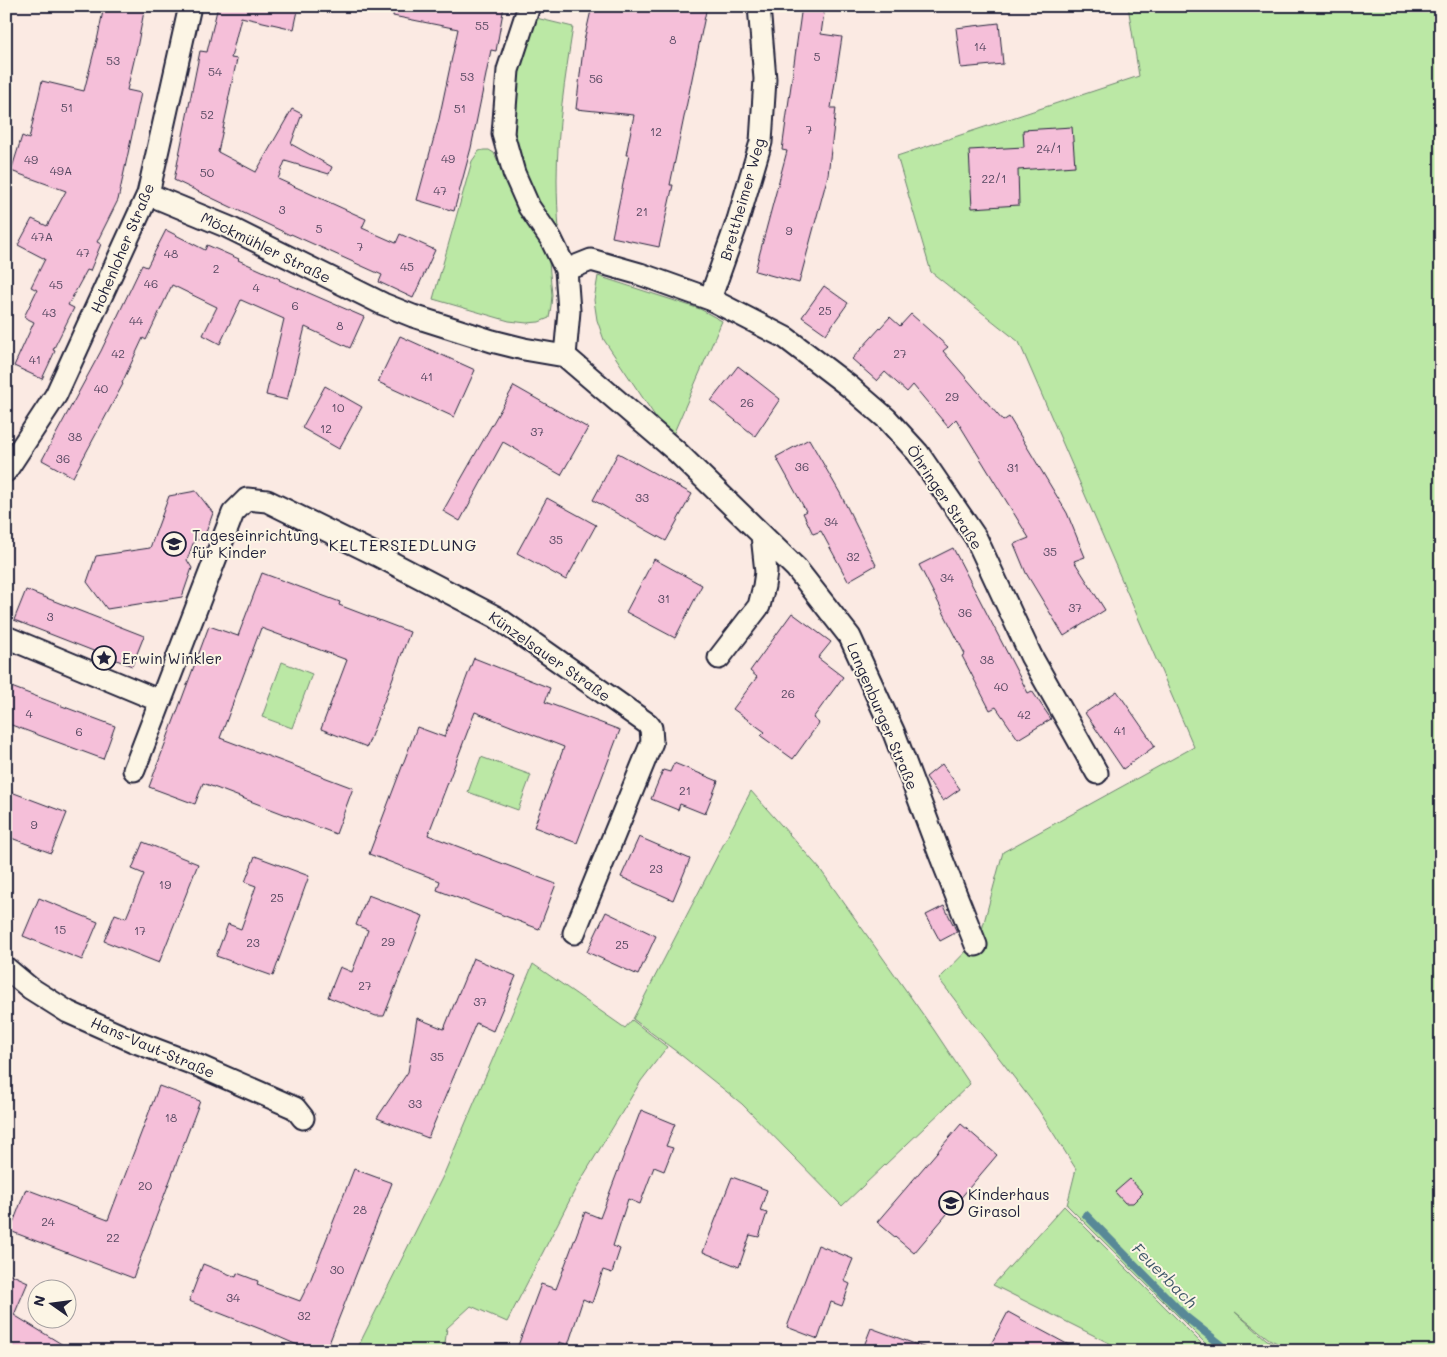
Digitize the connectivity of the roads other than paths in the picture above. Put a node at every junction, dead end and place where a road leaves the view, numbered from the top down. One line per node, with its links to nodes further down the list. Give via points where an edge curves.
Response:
1 (190, 6): 4 (street, Hohenloher Straße)
2 (529, 6): 5 (street, via 508,70 503,134 514,173 529,207 551,239)
3 (759, 6): 6 (street, Brettheimer Weg, via 765,79 760,142 738,220)
4 (148, 194): 7 (street, Möckmühler Straße, via 228,227 413,316 492,341); 8 (street, Hohenloher Straße, via 56,395)
5 (566, 270): 6 (street, Öhringer Straße, via 591,260); 7 (street, via 569,311)
6 (710, 299): 14 (street, Öhringer Straße, via 786,338 887,419 918,453 976,538 1031,656)
7 (565, 356): 9 (street, Langenburger Straße, via 676,451)
8 (6, 471)
9 (762, 535): 11 (street, via 766,572 759,606); 16 (street, Langenburger Straße, via 796,568 850,637 894,733)
10 (6, 637): 12 (street)
11 (719, 658)
12 (160, 701): 13 (street); 15 (street, Künzelsauer Straße, via 233,514 247,499 267,501 496,616 651,728 652,742)
13 (134, 770)
14 (1097, 772)
15 (574, 933)
16 (976, 945)
17 (6, 968): 18 (street, Hans-Vaut-Straße, via 68,1012 294,1108)
18 (303, 1118)

